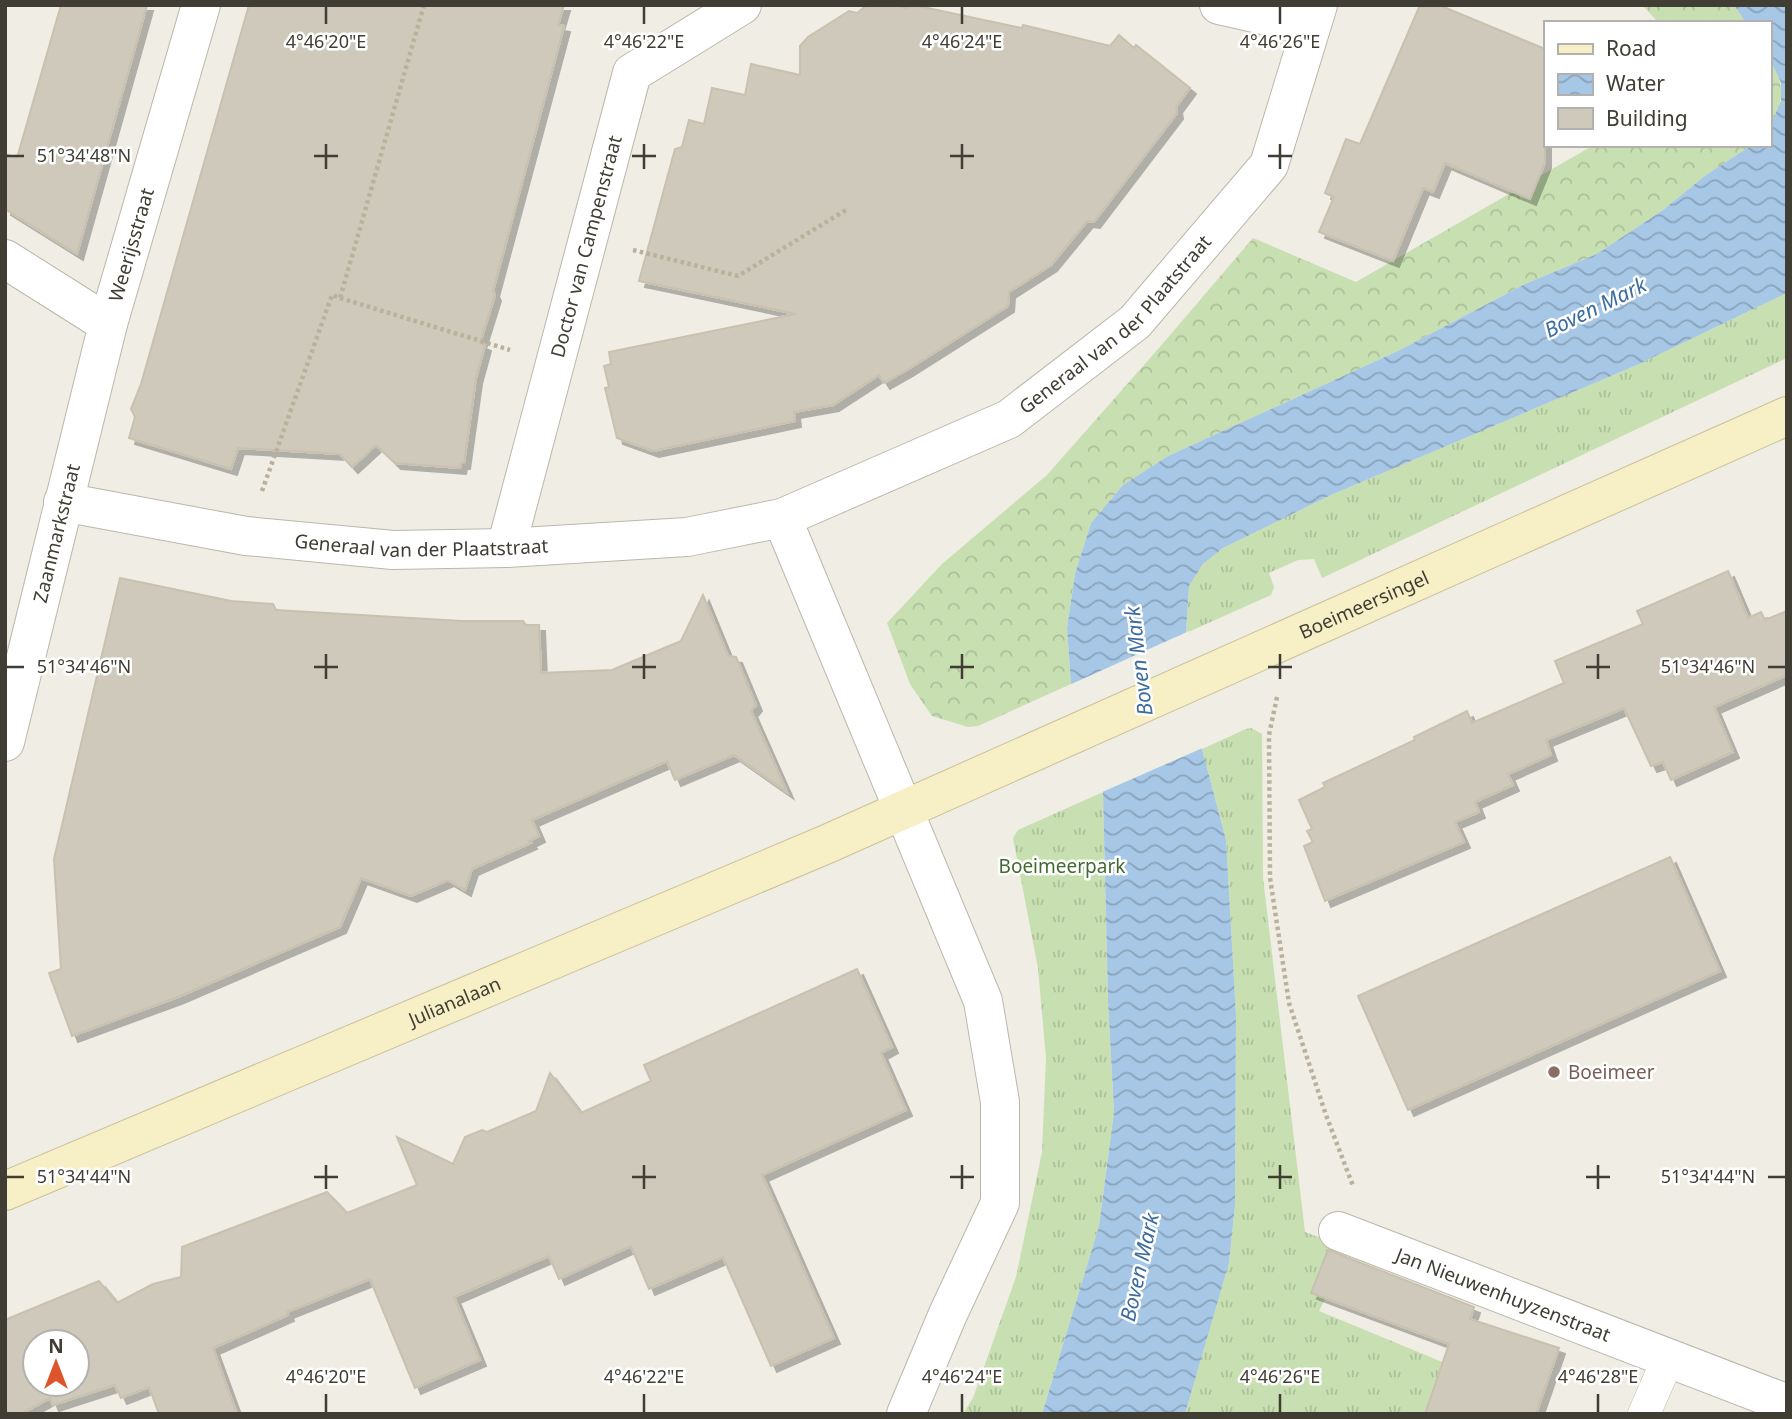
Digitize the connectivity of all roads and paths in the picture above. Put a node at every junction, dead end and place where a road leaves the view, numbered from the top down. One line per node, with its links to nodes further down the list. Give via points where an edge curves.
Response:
1 (201, 5): 10 (street, Weerijsstraat)
2 (424, 5): 9 (path)
3 (742, 5): 7 (street, Doctor van Campenstraat, via 632,73)
4 (1219, 5): 5 (street)
5 (1315, 16): 14 (street, Generaal van der Plaatstraat, via 1269,166 1135,322 1009,419)
6 (846, 209): 7 (path, via 738,276)
7 (588, 239): 11 (street, Doctor van Campenstraat)
8 (5, 259): 10 (street)
9 (340, 298): 11 (path); 15 (path, via 332,295)
10 (108, 324): 13 (street, Zaanmarkstraat)
11 (555, 364): 16 (street, Doctor van Campenstraat)
12 (1787, 416): 17 (main road, Boeimeersingel)
13 (63, 502): 15 (street, Generaal van der Plaatstraat); 18 (street, Zaanmarkstraat)
14 (782, 518): 16 (street, Generaal van der Plaatstraat, via 687,537); 19 (street)
15 (247, 536): 16 (street, Generaal van der Plaatstraat, via 393,550)
16 (506, 548)
17 (1285, 641): 19 (main road, Boeimeersingel); 21 (path, via 1269,735 1270,878 1289,1003 1353,1186)
18 (5, 742)
19 (904, 810): 20 (main road, Julianalaan); 24 (street, via 983,1001 1000,1102 1000,1203)
20 (5, 1191)
21 (1354, 1237): 22 (street, Jan Nieuwenhuyzenstraat)
22 (1668, 1359): 23 (street, Jan Nieuwenhuyzenstraat); 25 (lane)
23 (1781, 1398)
24 (906, 1414)
25 (1644, 1414)

